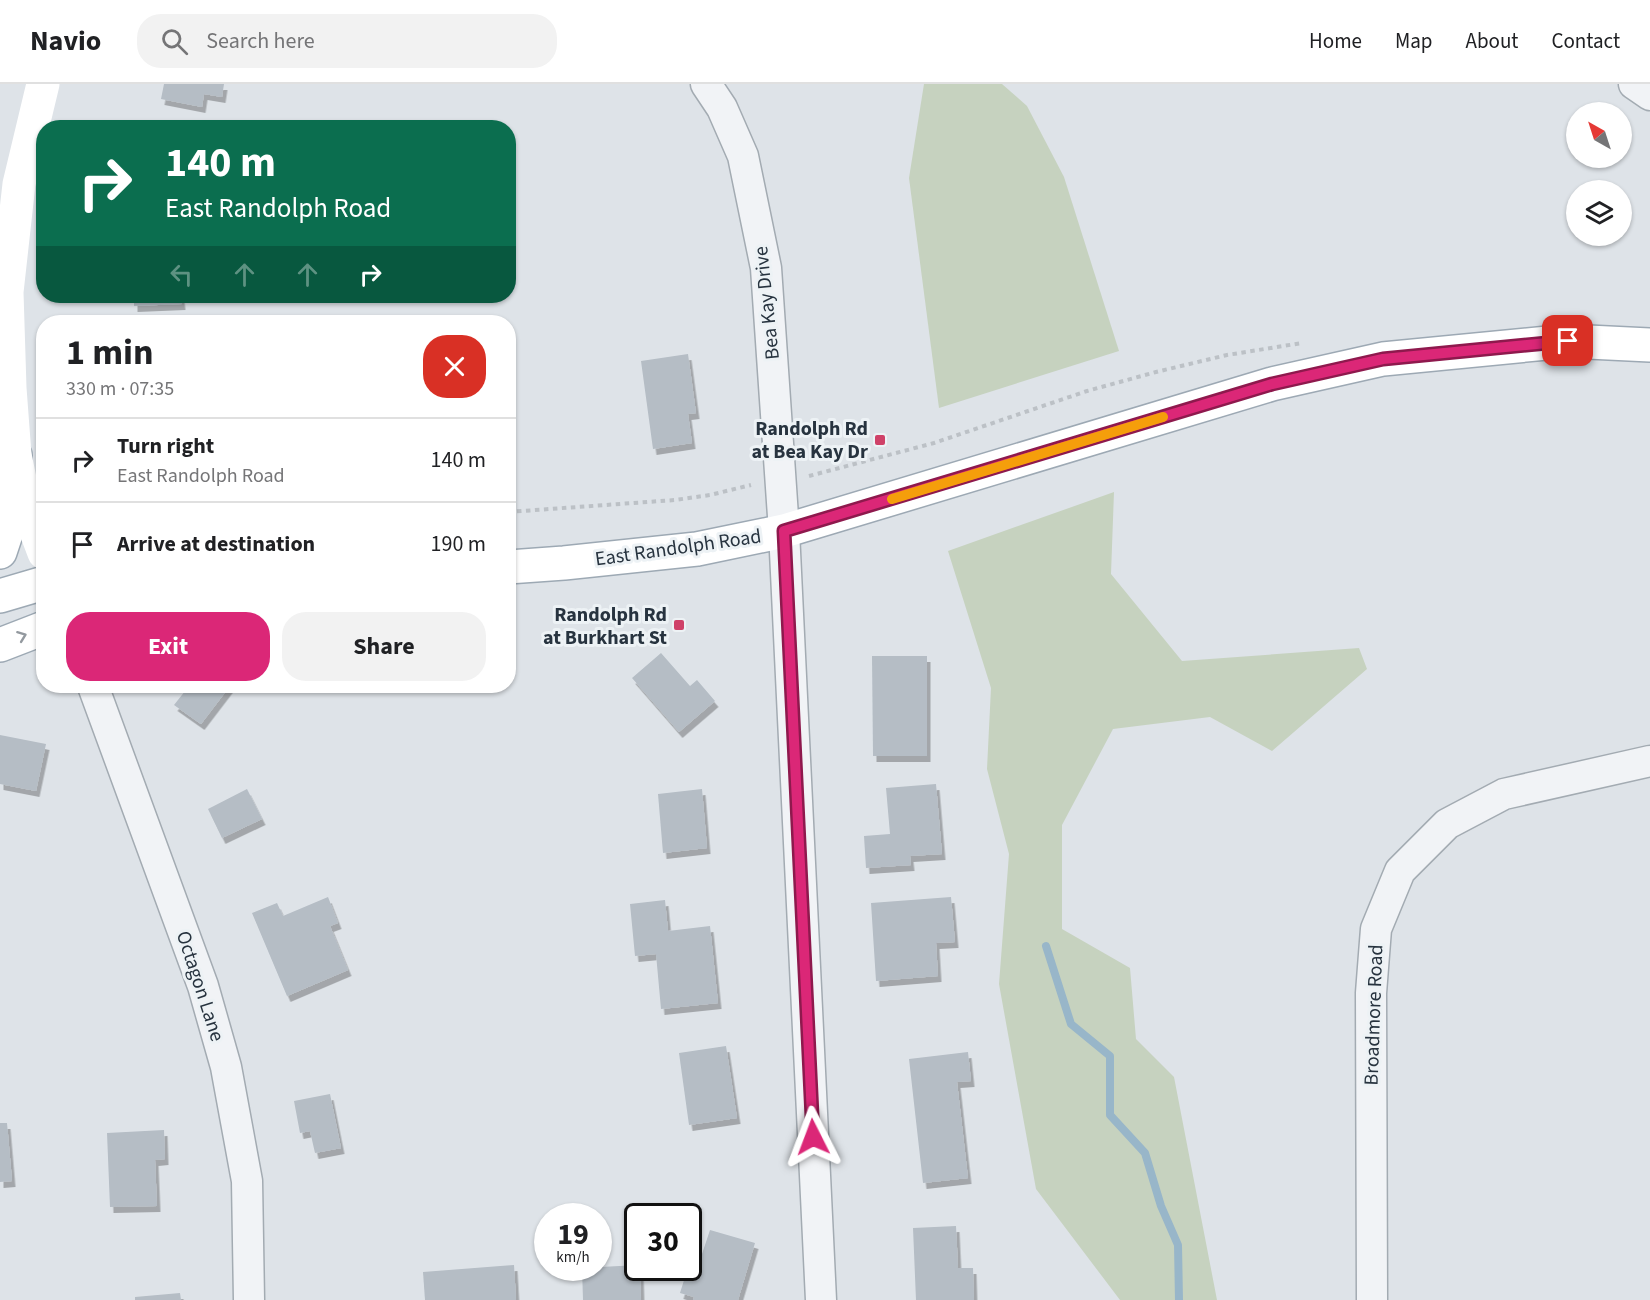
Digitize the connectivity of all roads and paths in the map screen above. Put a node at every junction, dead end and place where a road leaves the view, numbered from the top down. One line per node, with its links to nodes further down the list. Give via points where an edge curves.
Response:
1 (43, 84): 7 (main road, via 19,184 7,292)
2 (706, 84): 9 (street, Bea Kay Drive, via 722,108 743,156 766,268)
3 (1634, 84): 4 (street)
4 (1650, 95)
5 (1306, 343): 9 (path, via 1227,355 1156,372 934,443)
6 (1650, 345): 11 (main road, East Randolph Road, via 1568,341 1383,359 1272,384)
7 (15, 455): 8 (main road); 12 (main road); 13 (main road, via 9,525)
8 (36, 476)
9 (780, 481): 10 (path, via 675,500); 11 (street, Bea Kay Drive)
10 (516, 511)
11 (784, 531): 14 (main road, East Randolph Road, via 697,549); 22 (street, Bea Kay Drive)
12 (36, 532)
13 (0, 552)
14 (516, 566)
15 (36, 585): 16 (main road)
16 (0, 596)
17 (36, 631): 18 (main road, one-way to 17)
18 (0, 645)
19 (96, 693): 21 (street, Octagon Lane, via 203,986 226,1067 247,1181)
20 (1650, 761): 23 (street, Broadmore Road, via 1504,794 1447,824 1400,871 1376,930 1371,993)
21 (249, 1300)
22 (821, 1300)
23 (1372, 1300)

